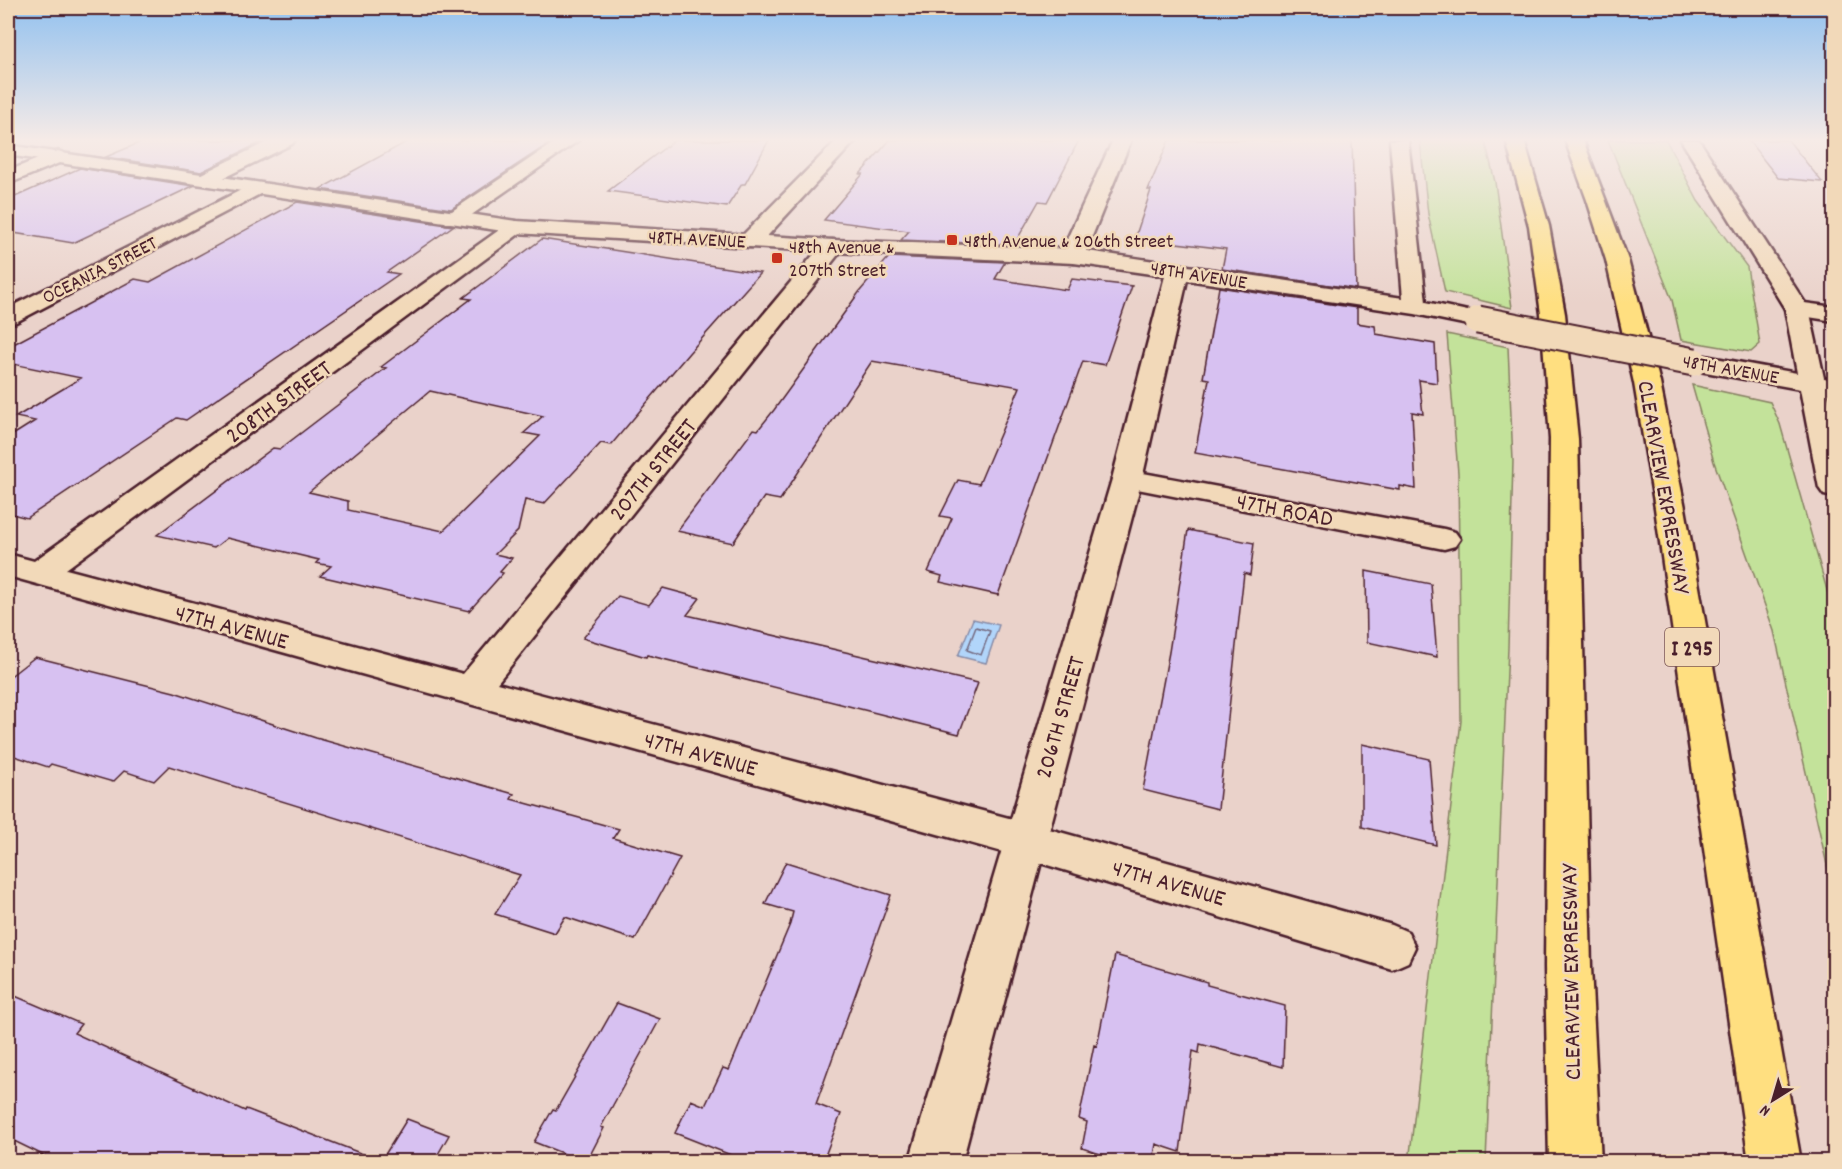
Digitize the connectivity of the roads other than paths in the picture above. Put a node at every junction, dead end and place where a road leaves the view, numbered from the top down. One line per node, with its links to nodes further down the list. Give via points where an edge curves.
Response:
1 (244, 195): 19 (street, OCEANIA STREET)
2 (292, 195): 10 (street, 48TH AVENUE)
3 (489, 195): 10 (street)
4 (795, 195): 12 (street)
5 (1098, 195): 14 (street)
6 (1405, 195): 16 (street)
7 (1529, 195): 28 (highway, CLEARVIEW EXPRESSWAY, via 1553,314 1564,439)
8 (1594, 195): 32 (highway, CLEARVIEW EXPRESSWAY / I 295, via 1639,338 1664,468)
9 (1725, 195): 17 (street)
10 (453, 219): 11 (street, 48TH AVENUE)
11 (516, 227): 12 (street, 48TH AVENUE); 24 (street, 208TH STREET)
12 (750, 241): 13 (street, 48TH AVENUE)
13 (833, 246): 14 (street, 48TH AVENUE); 25 (street, 207TH STREET)
14 (1074, 255): 15 (street, 48TH AVENUE)
15 (1178, 270): 16 (street, 48TH AVENUE); 21 (street, 206TH STREET)
16 (1415, 307): 20 (street, 48TH AVENUE, bridge)
17 (1797, 309): 18 (street); 20 (street)
18 (1834, 314)
19 (8, 316)
20 (1824, 385): 22 (street)
21 (1126, 479): 23 (street, 47TH ROAD); 26 (street, 206TH STREET)
22 (1834, 488)
23 (1444, 539)
24 (23, 569): 25 (street, 47TH AVENUE)
25 (470, 690): 26 (street, 47TH AVENUE)
26 (1024, 840): 27 (street, 47TH AVENUE); 29 (street, 206TH STREET)
27 (1392, 947)
28 (1568, 967): 30 (highway); 31 (highway, CLEARVIEW EXPRESSWAY)
29 (935, 1161)
30 (1555, 1161)
31 (1575, 1161)
32 (1775, 1161)

